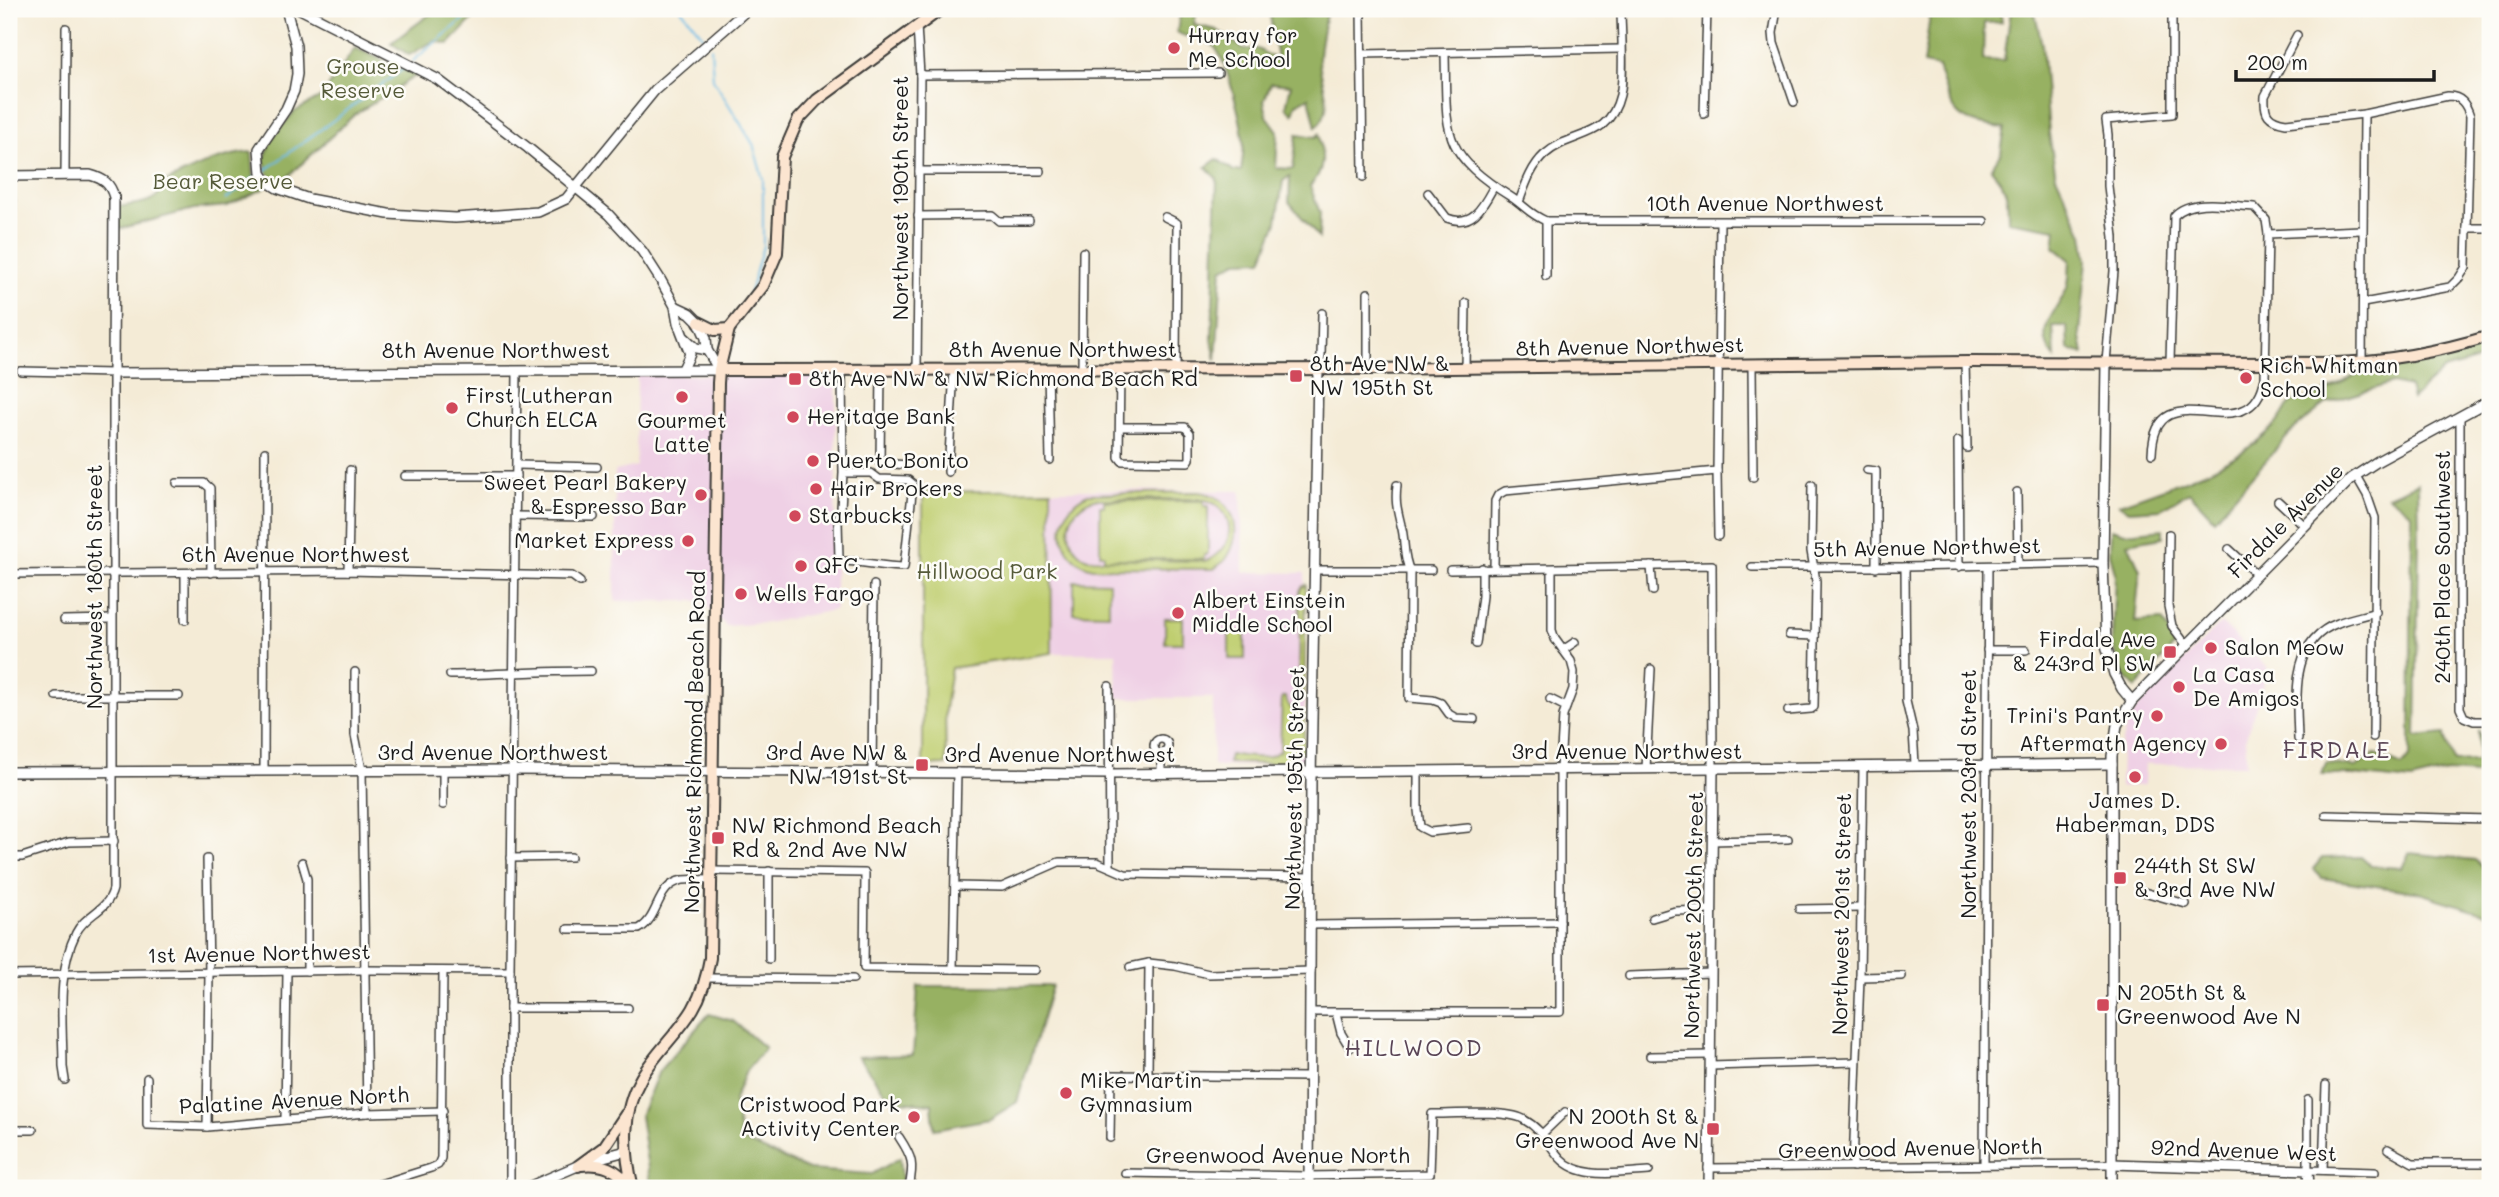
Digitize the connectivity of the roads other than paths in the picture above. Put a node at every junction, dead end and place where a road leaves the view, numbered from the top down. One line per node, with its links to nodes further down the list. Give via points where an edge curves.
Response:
1 (286, 9): 27 (street, via 296,46 294,91 258,149 261,173 277,188 388,214 455,218 538,212 566,199)
2 (300, 9): 27 (street, via 437,79)
3 (748, 9): 27 (street, via 655,90)
4 (941, 9): 10 (main road, Northwest Richmond Beach Road)
5 (1361, 9): 14 (street)
6 (1621, 9): 13 (street)
7 (1707, 9): 19 (street)
8 (1777, 9): 18 (street, via 1774,43)
9 (2172, 16): 53 (street, via 2172,114 2106,120 2114,237)
10 (917, 26): 17 (street, Northwest 190th Street); 48 (main road, Northwest Richmond Beach Road, via 817,100 798,120 782,157 777,253 763,286)
11 (66, 28): 23 (street)
12 (2297, 35): 20 (street, via 2264,96 2267,116 2286,123)
13 (1621, 49): 15 (street); 29 (street, via 1620,93 1611,117 1601,127 1543,156)
14 (1362, 54): 15 (street); 25 (street)
15 (1446, 54): 26 (street, via 1453,145 1475,173)
16 (1218, 73): 17 (street)
17 (920, 75): 21 (street, Northwest 190th Street)
18 (1794, 102)
19 (1704, 114)
20 (2364, 114): 36 (street, via 2448,96 2463,101 2470,116); 38 (street)
21 (919, 171): 22 (street); 30 (street, Northwest 190th Street)
22 (1041, 172)
23 (65, 174): 24 (street); 74 (street, Northwest 180th Street, via 103,178 114,197)
24 (9, 176)
25 (1363, 177)
26 (1494, 186): 28 (street, via 1475,216 1463,222 1447,218); 29 (street)
27 (576, 187): 45 (street, via 627,233)
28 (1428, 193)
29 (1519, 202): 34 (street)
30 (918, 216): 33 (street, via 992,215 999,222); 69 (street, Northwest 190th Street)
31 (1165, 217): 63 (street, via 1177,223)
32 (1984, 220): 35 (street, 10th Avenue Northwest)
33 (1029, 221)
34 (1546, 221): 35 (street, 10th Avenue Northwest); 41 (street)
35 (1720, 222): 58 (street)
36 (2467, 228): 37 (street); 44 (street, via 2466,267 2450,286)
37 (2490, 228)
38 (2361, 230): 39 (street); 44 (street)
39 (2268, 233): 54 (street, via 2266,220 2254,207 2205,205 2179,212 2172,224); 55 (street)
40 (1083, 252): 61 (street)
41 (1546, 276)
42 (1368, 293): 65 (street)
43 (1466, 303): 59 (street)
44 (2363, 303): 56 (street)
45 (675, 306): 47 (street); 49 (street)
46 (1322, 313): 64 (street, Northwest 195th Street)
47 (699, 322): 48 (main road, via 715,330); 51 (street)
48 (729, 329): 66 (main road, Northwest Richmond Beach Road)
49 (682, 334): 51 (street, via 696,348); 60 (street, via 690,354)
50 (2490, 336): 56 (main road, 8th Avenue Northwest)
51 (707, 350): 66 (street)
52 (1965, 362): 53 (main road, 8th Avenue Northwest); 57 (main road, 8th Avenue Northwest); 79 (street)
53 (2106, 362): 54 (main road, 8th Avenue Northwest); 106 (street)
54 (2170, 362): 55 (main road, 8th Avenue Northwest)
55 (2266, 362): 56 (main road, 8th Avenue Northwest); 81 (street, via 2263,386 2249,408 2238,414 2172,414 2156,429)
56 (2362, 362)
57 (1752, 365): 58 (main road, 8th Avenue Northwest); 94 (street)
58 (1718, 366): 59 (main road, 8th Avenue Northwest); 88 (street)
59 (1465, 368): 65 (main road, 8th Avenue Northwest)
60 (683, 369): 66 (street, 8th Avenue Northwest); 73 (street, 8th Avenue Northwest)
61 (1082, 369): 62 (main road, 8th Avenue Northwest); 71 (main road, 8th Avenue Northwest)
62 (1120, 369): 63 (main road, 8th Avenue Northwest); 77 (street)
63 (1176, 369): 64 (main road, 8th Avenue Northwest)
64 (1318, 369): 65 (main road, 8th Avenue Northwest); 118 (street, Northwest 195th Street)
65 (1368, 369)
66 (719, 370): 67 (main road, 8th Avenue Northwest); 175 (main road, Northwest Richmond Beach Road)
67 (842, 370): 68 (main road, 8th Avenue Northwest); 90 (street)
68 (881, 370): 69 (main road, 8th Avenue Northwest); 84 (street, via 880,463)
69 (917, 370): 70 (main road, 8th Avenue Northwest)
70 (954, 370): 71 (main road, 8th Avenue Northwest); 89 (street)
71 (1048, 370): 82 (street)
72 (21, 371): 74 (street, 8th Avenue Northwest)
73 (517, 372): 74 (street, 8th Avenue Northwest); 83 (street)
74 (113, 373): 125 (street, Northwest 180th Street)
75 (2490, 400): 76 (street, Firdale Avenue)
76 (2460, 416): 91 (street, Firdale Avenue); 159 (street, 240th Place Southwest, via 2460,708 2464,718)
77 (1120, 427): 77 (street, via 1119,457 1125,462 1190,459 1185,427)
78 (1958, 441): 113 (street)
79 (1967, 448)
80 (265, 452): 124 (street)
81 (2152, 454)
82 (1049, 460)
83 (517, 465): 85 (street); 93 (street)
84 (908, 465)
85 (597, 467)
86 (350, 470): 122 (street)
87 (1867, 470): 114 (street, via 1876,471)
88 (1717, 471): 104 (street); 116 (street, via 1505,491 1495,501)
89 (948, 472)
90 (843, 473): 90 (street, via 839,559 904,567 914,484 879,479 871,473)
91 (2356, 475): 102 (street, Firdale Avenue); 133 (street, via 2375,518)
92 (405, 476): 93 (street)
93 (516, 476): 100 (street)
94 (1753, 477)
95 (177, 483): 123 (street, via 210,488)
96 (1397, 485): 119 (street, via 1395,504)
97 (1812, 485): 111 (street)
98 (2017, 492): 107 (street)
99 (2278, 501): 102 (street)
100 (516, 516): 101 (street); 129 (street)
101 (594, 517)
102 (2304, 525): 128 (street, Firdale Avenue)
103 (2169, 534): 141 (street, via 2168,606 2172,626)
104 (1718, 536)
105 (2230, 549): 128 (street)
106 (2103, 563): 107 (street, 5th Avenue Northwest); 155 (street, via 2108,659)
107 (2018, 564): 109 (street, 5th Avenue Northwest)
108 (1651, 566): 117 (street); 132 (street); 169 (street, Northwest 200th Street, via 1712,565)
109 (1988, 566): 113 (street, 5th Avenue Northwest); 143 (street, Northwest 203rd Street)
110 (1752, 567): 111 (street, 5th Avenue Northwest)
111 (1814, 567): 114 (street, 5th Avenue Northwest); 138 (street)
112 (1905, 567): 113 (street, 5th Avenue Northwest); 114 (street, 5th Avenue Northwest); 163 (street, via 1906,701)
113 (1959, 567)
114 (1876, 568)
115 (1482, 569): 116 (street); 121 (street); 140 (street)
116 (1494, 569): 117 (street)
117 (1552, 569): 142 (street, via 1552,630)
118 (1315, 570): 119 (street); 181 (street, Northwest 195th Street)
119 (1410, 570): 120 (street); 158 (street, via 1409,698 1433,700 1456,718)
120 (1431, 570)
121 (1450, 570)
122 (348, 571): 124 (street, 6th Avenue Northwest); 129 (street, 6th Avenue Northwest)
123 (211, 572): 124 (street, 6th Avenue Northwest); 126 (street, 6th Avenue Northwest)
124 (264, 572): 173 (street)
125 (113, 573): 126 (street, 6th Avenue Northwest); 127 (street, 6th Avenue Northwest); 134 (street, Northwest 180th Street)
126 (185, 573): 136 (street)
127 (9, 574)
128 (2256, 574): 141 (street, Firdale Avenue)
129 (515, 575): 130 (street, 6th Avenue Northwest, via 572,576); 148 (street)
130 (580, 582)
131 (874, 585): 176 (street)
132 (1653, 591)
133 (2376, 612): 160 (street); 161 (street, via 2336,624 2308,646 2297,682)
134 (112, 619): 135 (street); 151 (street, Northwest 180th Street)
135 (64, 620)
136 (185, 620)
137 (1789, 635): 138 (street)
138 (1815, 636): 157 (street, via 1814,707)
139 (1575, 642): 142 (street)
140 (1476, 643)
141 (2187, 646): 155 (street, Firdale Avenue)
142 (1563, 650): 156 (street, via 1574,673)
143 (1987, 650): 144 (street); 164 (street, Northwest 203rd Street)
144 (2026, 650)
145 (1651, 669): 168 (street)
146 (591, 671): 148 (street)
147 (355, 672): 170 (street, via 355,735)
148 (513, 673): 149 (street); 171 (street)
149 (450, 675)
150 (1109, 686): 182 (street)
151 (113, 695): 152 (street); 153 (street); 172 (street, Northwest 180th Street)
152 (56, 696)
153 (178, 696)
154 (1550, 699): 156 (street)
155 (2132, 701): 165 (street, Firdale Avenue, via 2117,725)
156 (1566, 707): 167 (street)
157 (1788, 711)
158 (1474, 719)
159 (2490, 721)
160 (2373, 737)
161 (2298, 739)
162 (1161, 753): 180 (street)
163 (1915, 764): 164 (street, 3rd Avenue Northwest); 166 (street, 3rd Avenue Northwest)
164 (1987, 764): 165 (street, 3rd Avenue Northwest); 260 (street, Northwest 203rd Street)
165 (2112, 764): 258 (street, Firdale Avenue)
166 (1863, 766): 169 (street, 3rd Avenue Northwest); 202 (street, Northwest 201st Street)
167 (1560, 769): 168 (street, 3rd Avenue Northwest); 177 (street, 3rd Avenue Northwest); 206 (street)
168 (1646, 769): 169 (street, 3rd Avenue Northwest)
169 (1713, 769): 189 (street, Northwest 200th Street)
170 (362, 770): 173 (street, 3rd Avenue Northwest); 174 (street, 3rd Avenue Northwest); 213 (street)
171 (513, 770): 174 (street, 3rd Avenue Northwest); 175 (street, 3rd Avenue Northwest); 192 (street)
172 (113, 771): 173 (street, 3rd Avenue Northwest); 178 (street, 3rd Avenue Northwest); 188 (street, Northwest 180th Street)
173 (264, 771)
174 (443, 771): 183 (street)
175 (714, 771): 176 (street, 3rd Avenue Northwest); 197 (main road, Northwest Richmond Beach Road)
176 (872, 771): 179 (street, 3rd Avenue Northwest)
177 (1418, 771): 181 (street, 3rd Avenue Northwest); 186 (street, via 1420,827 1430,832)
178 (9, 772)
179 (957, 772): 182 (street, 3rd Avenue Northwest); 199 (street)
180 (1161, 773): 181 (street, 3rd Avenue Northwest); 182 (street, 3rd Avenue Northwest)
181 (1311, 773): 198 (street, Northwest 195th Street)
182 (1110, 774): 195 (street)
183 (443, 805)
184 (2326, 815): 185 (street)
185 (2490, 819)
186 (1468, 828)
187 (1788, 839): 189 (street)
188 (114, 841): 190 (street, via 69,842); 222 (street, Northwest 180th Street, via 111,898 75,933)
189 (1712, 841): 204 (street, Northwest 200th Street)
190 (9, 857)
191 (571, 857): 192 (street)
192 (511, 858): 218 (street)
193 (207, 859): 220 (street)
194 (302, 862): 216 (street, via 307,880)
195 (1110, 866): 198 (street, via 1125,874); 199 (street, via 1059,862 1002,887)
196 (769, 871): 197 (street); 209 (street); 212 (street, via 865,873 864,968)
197 (712, 875): 208 (street, via 671,885 647,924 639,929); 227 (main road, Northwest Richmond Beach Road)
198 (1311, 877): 207 (street, Northwest 195th Street)
199 (955, 886): 212 (street)
200 (2144, 892): 201 (street)
201 (2186, 904)
202 (1861, 908): 203 (street); 226 (street, Northwest 201st Street)
203 (1799, 909)
204 (1712, 910): 205 (street, via 1675,911); 221 (street, Northwest 200th Street)
205 (1652, 918)
206 (1560, 922): 207 (street); 232 (street, via 1560,1012)
207 (1311, 925): 219 (street, Northwest 195th Street)
208 (568, 929)
209 (769, 959)
210 (1149, 963): 211 (street); 219 (street, via 1209,974); 238 (street)
211 (1130, 967)
212 (953, 969): 214 (street)
213 (366, 970): 216 (street, 1st Avenue Northwest); 217 (street, 1st Avenue Northwest); 247 (street)
214 (1035, 970)
215 (287, 971): 216 (street, 1st Avenue Northwest); 220 (street, 1st Avenue Northwest); 248 (street)
216 (307, 971)
217 (443, 971): 218 (street, 1st Avenue Northwest); 245 (street)
218 (510, 971): 229 (street)
219 (1311, 971): 231 (street, Northwest 195th Street)
220 (209, 973): 222 (street, 1st Avenue Northwest); 249 (street)
221 (1711, 973): 224 (street); 234 (street, Northwest 200th Street)
222 (63, 974): 223 (street, 1st Avenue Northwest); 241 (street, Northwest 180th Street)
223 (9, 975)
224 (1629, 976)
225 (1902, 976): 226 (street)
226 (1860, 977): 236 (street, Northwest 201st Street)
227 (706, 978): 228 (street); 244 (main road, Northwest Richmond Beach Road, via 694,1009 643,1076)
228 (853, 979)
229 (510, 1008): 230 (street); 270 (street)
230 (628, 1008)
231 (1310, 1012): 232 (street); 239 (street, Northwest 195th Street)
232 (1336, 1013): 233 (street)
233 (1350, 1048)
234 (1710, 1055): 235 (street); 237 (street, Northwest 200th Street)
235 (1650, 1056)
236 (1856, 1062): 237 (street); 261 (street, Northwest 201st Street)
237 (1710, 1066): 262 (street, Northwest 200th Street)
238 (1147, 1075): 239 (street); 254 (street, via 1111,1075)
239 (1308, 1077): 268 (street, Northwest 195th Street)
240 (147, 1078): 249 (street, Palatine Avenue North, via 147,1125)
241 (65, 1080)
242 (2326, 1085): 264 (street)
243 (2308, 1100): 263 (street)
244 (629, 1109): 256 (main road); 259 (main road, via 604,1147)
245 (443, 1111): 247 (street, Palatine Avenue North); 269 (street, via 438,1165)
246 (1565, 1112): 252 (street)
247 (367, 1113): 248 (street, Palatine Avenue North)
248 (285, 1119): 249 (street, Palatine Avenue North)
249 (207, 1127)
250 (9, 1130): 251 (street)
251 (33, 1130)
252 (1543, 1133): 265 (street, via 1570,1167 1587,1172); 268 (street, Greenwood Avenue North, via 1511,1115 1432,1114 1430,1174)
253 (899, 1137): 273 (street, via 911,1154)
254 (1110, 1138)
255 (2388, 1149): 257 (street, via 2413,1163)
256 (626, 1151): 259 (street); 272 (main road)
257 (2490, 1163)
258 (2112, 1164): 260 (street, Greenwood Avenue North); 263 (street, 92nd Avenue West); 276 (street, Firdale Avenue)
259 (578, 1166): 271 (street); 272 (main road, via 612,1169)
260 (1984, 1166): 261 (street, Greenwood Avenue North)
261 (1853, 1167): 262 (street, Greenwood Avenue North)
262 (1709, 1168): 275 (street, Northwest 200th Street)
263 (2308, 1170): 264 (street, 92nd Avenue West); 277 (street)
264 (2323, 1170): 266 (street, 92nd Avenue West)
265 (1649, 1171)
266 (2375, 1172)
267 (1125, 1173): 268 (street, Greenwood Avenue North)
268 (1308, 1177): 274 (street, Northwest 195th Street)
269 (367, 1188)
270 (510, 1188)
271 (526, 1188)
272 (632, 1188)
273 (909, 1188)
274 (1308, 1188)
275 (1709, 1188)
276 (2112, 1188)
277 (2309, 1188)

